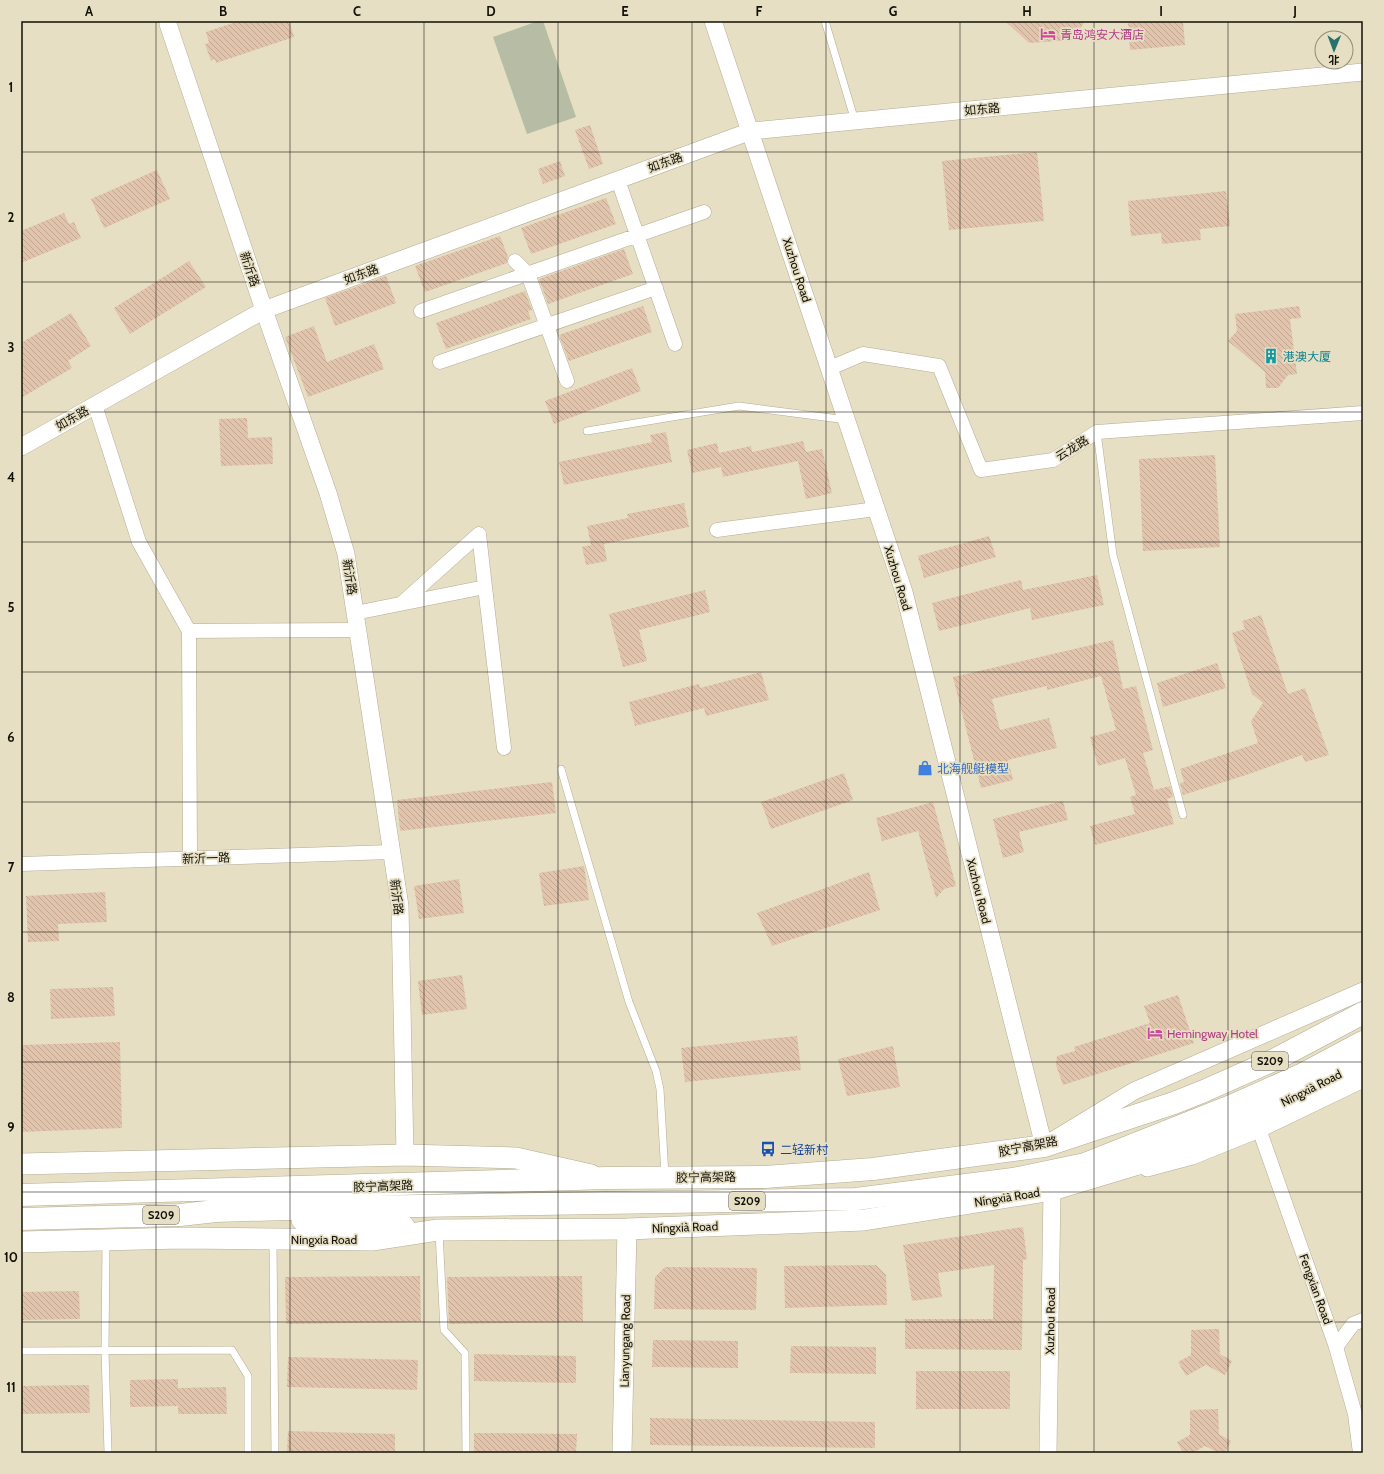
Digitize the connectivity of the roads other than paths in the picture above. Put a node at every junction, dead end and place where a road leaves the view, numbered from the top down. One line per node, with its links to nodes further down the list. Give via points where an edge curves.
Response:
1 (714, 21): 6 (street, Xuzhou Road)
2 (825, 21): 5 (lane)
3 (168, 24): 13 (street, 新沂路)
4 (1363, 72): 5 (street, 如东路)
5 (855, 121): 6 (street, 如东路)
6 (751, 131): 7 (street, 如东路); 18 (street, Xuzhou Road)
7 (618, 180): 9 (street); 13 (street, 如东路)
8 (704, 212): 9 (street)
9 (637, 235): 11 (street); 12 (street)
10 (515, 260): 11 (street)
11 (528, 274): 14 (street); 15 (street)
12 (656, 288): 15 (street); 16 (street)
13 (264, 310): 20 (street, 如东路); 30 (street, 新沂路, via 328,493 346,554)
14 (421, 311)
15 (546, 325): 17 (street); 19 (street)
16 (675, 344)
17 (440, 362)
18 (830, 368): 22 (street, Xuzhou Road); 24 (street, 云龙路, via 863,354 939,366 981,470 1053,460)
19 (567, 382)
20 (95, 405): 25 (street, 如东路); 32 (street, via 140,542)
21 (1363, 413): 24 (street, 云龙路)
22 (847, 420): 23 (lane, via 739,406); 26 (street, Xuzhou Road)
23 (588, 431)
24 (1097, 432): 35 (lane, via 1113,555)
25 (21, 447)
26 (876, 509): 27 (street); 45 (street, Xuzhou Road, via 904,592)
27 (717, 530)
28 (485, 586): 29 (street); 29 (street, via 479,534); 33 (street)
29 (402, 603): 30 (street)
30 (355, 612): 31 (street, 新沂路)
31 (358, 630): 32 (street); 36 (street, 新沂路)
32 (189, 631): 37 (street)
33 (504, 748)
34 (561, 769): 50 (lane, via 629,1002 656,1071 660,1089)
35 (1183, 815)
36 (391, 852): 37 (street, 新沂一路); 46 (street, 新沂路, via 400,906)
37 (190, 858): 38 (street, 新沂一路)
38 (21, 864)
39 (1363, 991): 45 (street, via 1134,1091)
40 (1363, 1013): 45 (highway, 胶宁高架路 / S209, via 1276,1059 1204,1091)
41 (1363, 1042): 53 (highway, 胶宁高架路 / S209, via 1303,1074 1231,1106 1085,1164 1013,1179 856,1199 355,1207 216,1211)
42 (1363, 1061): 48 (main road, Níngxià Road, via 1289,1100 1135,1165)
43 (1363, 1079): 44 (street)
44 (1259, 1129): 48 (street, via 1192,1156 1140,1169); 62 (street, Fengxian Road)
45 (1044, 1146): 50 (highway, 胶宁高架路 / S209, via 872,1169 765,1177)
46 (405, 1155): 47 (main road); 49 (main road, via 516,1158)
47 (21, 1164)
48 (1105, 1174): 51 (main road, Níngxià Road)
49 (607, 1178): 50 (highway, 胶宁高架路 / S209); 52 (highway, 胶宁高架路 / S209)
50 (665, 1178)
51 (1052, 1190): 56 (main road, Níngxià Road, via 864,1220); 70 (street, Xuzhou Road)
52 (21, 1195)
53 (180, 1215): 54 (highway, 胶宁高架路 / S209); 55 (highway, via 223,1221)
54 (21, 1219)
55 (302, 1220): 57 (main road)
56 (627, 1229): 57 (main road, Ningxia Road); 69 (main road, Lianyungang Road)
57 (438, 1230): 58 (main road, Ningxia Road, via 372,1240); 68 (lane, via 444,1330 465,1354)
58 (273, 1239): 59 (main road, Ningxia Road); 67 (lane)
59 (106, 1240): 60 (main road, Ningxia Road); 63 (lane)
60 (21, 1242)
61 (1363, 1320): 62 (street, via 1353,1324)
62 (1336, 1347): 71 (street, Fengxian Road, via 1355,1414)
63 (105, 1350): 64 (lane); 65 (lane); 66 (lane, via 232,1350 248,1376)
64 (21, 1351)
65 (108, 1453)
66 (248, 1453)
67 (275, 1453)
68 (466, 1453)
69 (622, 1453)
70 (1048, 1453)
71 (1360, 1453)

